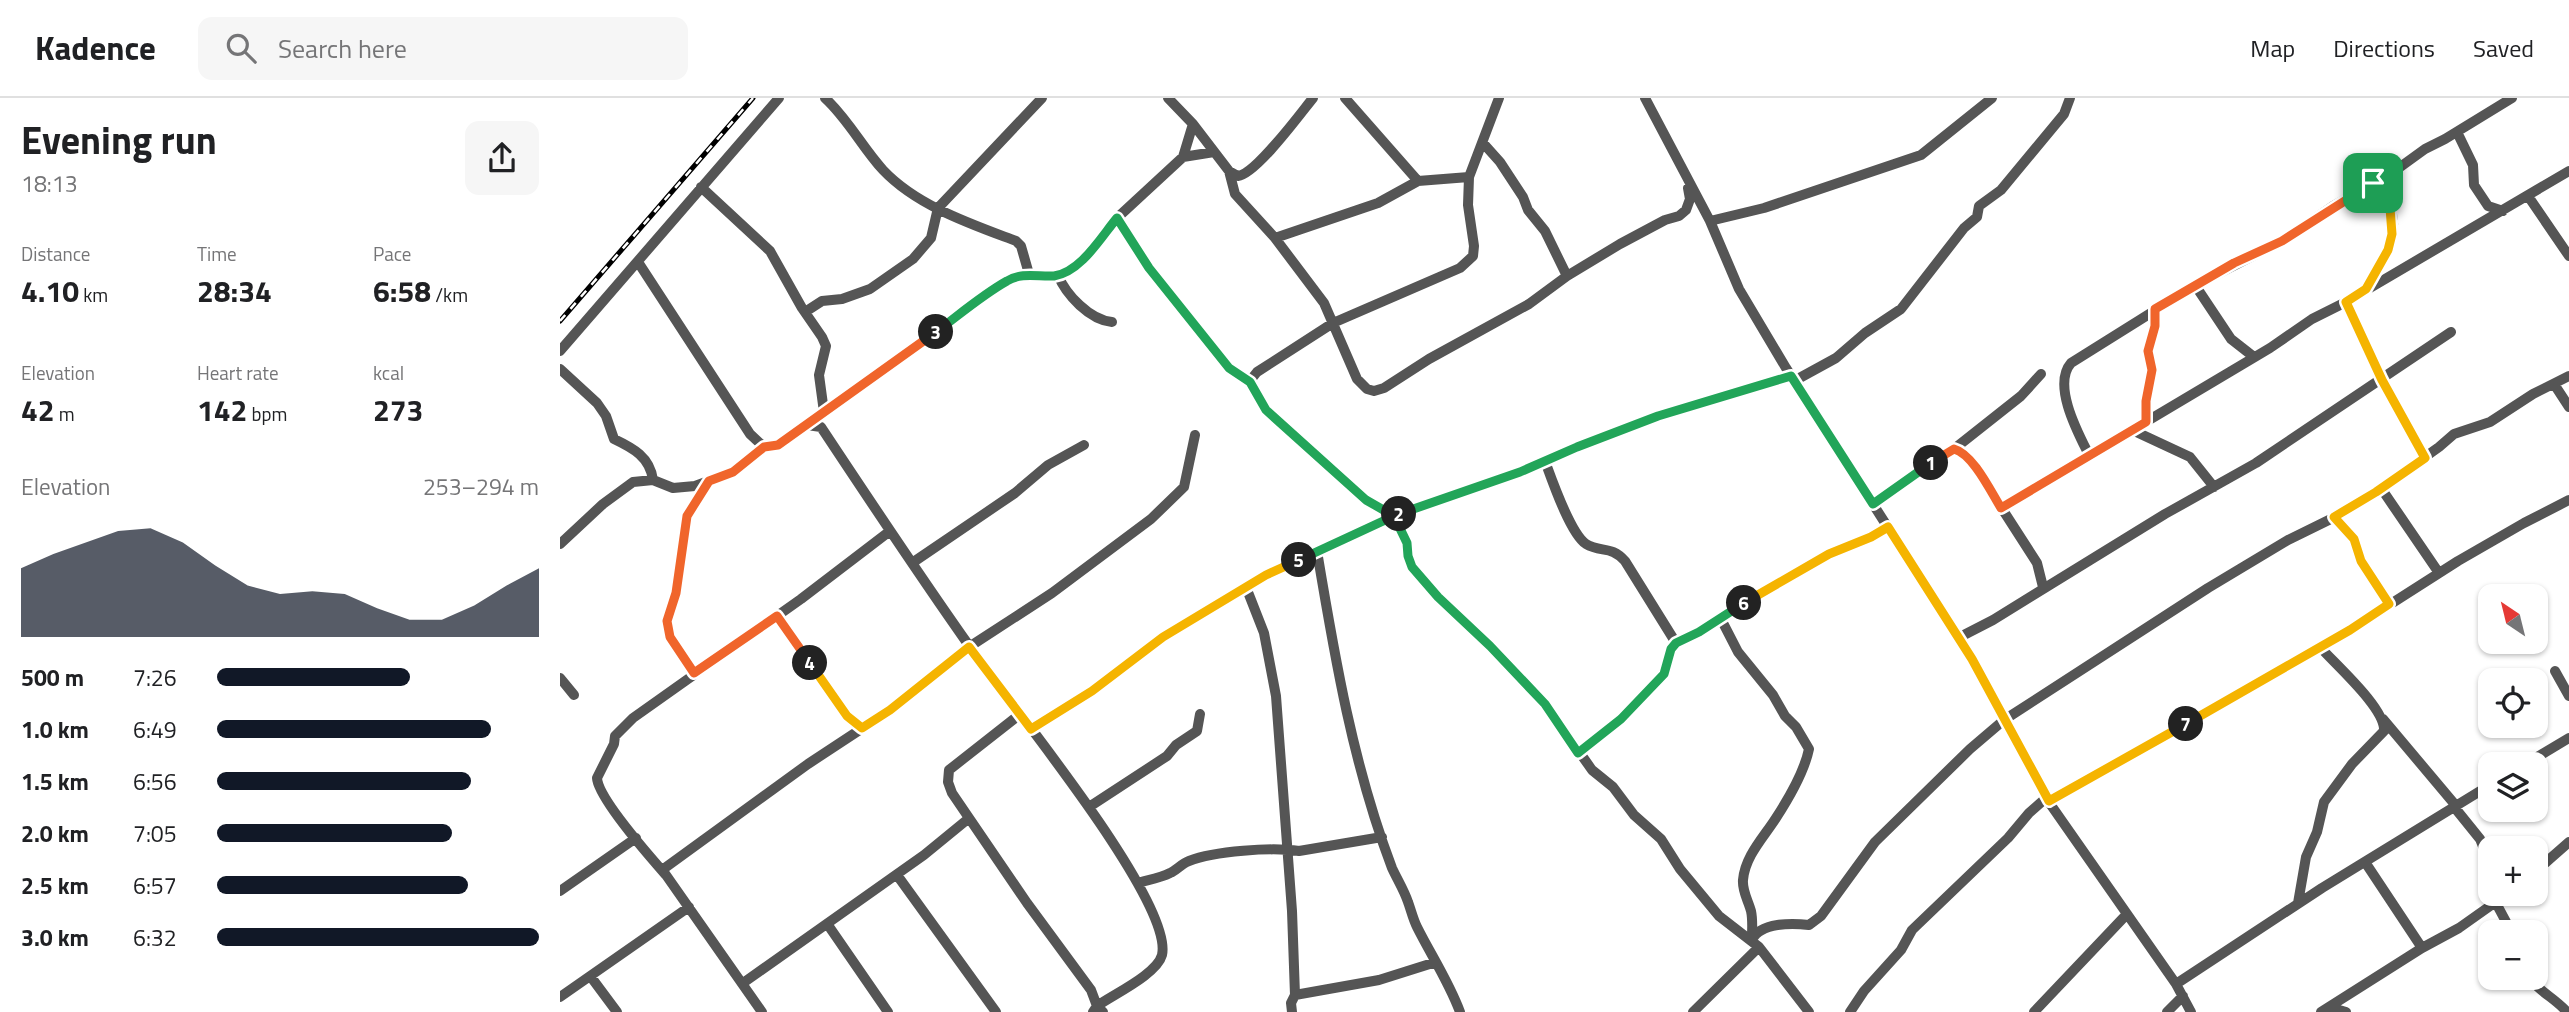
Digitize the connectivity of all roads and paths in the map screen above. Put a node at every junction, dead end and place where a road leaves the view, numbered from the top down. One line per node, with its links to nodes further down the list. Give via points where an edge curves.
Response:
1 (779, 98): 23 (street)
2 (825, 98): 25 (street, via 885,171 915,197)
3 (1042, 98): 25 (street)
4 (1168, 98): 12 (street)
5 (1313, 98): 17 (street, via 1249,172 1238,176)
6 (1345, 98): 20 (street)
7 (1499, 98): 14 (street)
8 (1645, 98): 21 (street)
9 (1992, 98): 28 (street, via 1921,155 1764,208)
10 (2070, 98): 48 (street, via 2064,114 2001,190 1979,206 1977,216 1901,309 1836,358)
11 (2512, 98): 13 (street)
12 (1193, 124): 15 (street); 16 (street)
13 (2458, 132): 22 (street); 26 (street, via 2473,165 2474,185 2488,205)
14 (1483, 143): 19 (street); 34 (street, via 1545,231)
15 (1214, 152): 16 (street); 17 (street)
16 (1183, 158): 27 (street)
17 (1229, 171): 29 (street, via 1235,194)
18 (2569, 171): 24 (street)
19 (1469, 177): 20 (street); 41 (street, via 1473,256 1460,268)
20 (1418, 181): 29 (street, via 1378,203)
21 (1688, 181): 28 (street); 34 (street, via 1686,210)
22 (2373, 183): 35 (street, via 2282,241); 36 (street, via 2390,208 2392,234)
23 (701, 187): 31 (street); 39 (street, via 769,251)
24 (2528, 196): 26 (street); 30 (street)
25 (938, 208): 32 (street, via 1017,241); 39 (street, via 931,238 913,259 870,289 822,301)
26 (2503, 211): 36 (street)
27 (1117, 218): 33 (street, via 1079,263); 50 (street, via 1149,268 1229,368)
28 (1710, 221): 48 (street, via 1739,289)
29 (1275, 238): 41 (street, via 1324,303)
30 (2569, 256)
31 (638, 262): 43 (street); 59 (street, via 750,434)
32 (1029, 274): 33 (street); 53 (street, via 1009,279)
33 (1058, 275): 40 (street, via 1063,287 1088,311 1101,321)
34 (1567, 276): 41 (street, via 1529,304 1374,391 1357,379)
35 (2195, 285): 38 (street); 44 (street, via 2231,339)
36 (2366, 289): 37 (street)
37 (2346, 302): 44 (street); 49 (street)
38 (2155, 309): 54 (street, via 2148,351 2152,370); 61 (street, via 2065,370 2068,408)
39 (804, 312): 53 (street, via 826,346 819,375)
40 (1112, 322)
41 (1333, 323): 50 (street, via 1256,372)
42 (2451, 332): 49 (street)
43 (560, 351)
44 (2254, 357): 54 (street)
45 (560, 369): 64 (street, via 597,403 614,439 651,467)
46 (2040, 374): 60 (street, via 2021,396)
47 (2569, 376): 51 (street)
48 (1793, 378): 63 (street, via 1658,416); 69 (street)
49 (2382, 380): 62 (street); 66 (street)
50 (1250, 382): 71 (street, via 1266,410 1283,426 1366,500)
51 (2554, 384): 52 (street); 62 (street, via 2490,422 2454,434)
52 (2569, 407)
53 (824, 412): 55 (street)
54 (2146, 422): 56 (street)
55 (807, 425): 59 (street, via 778,445); 74 (street, via 821,427)
56 (2132, 430): 61 (street); 66 (street, via 2190,457)
57 (1195, 435): 86 (street, via 1187,480 1176,497 1052,593)
58 (1084, 445): 77 (street, via 1048,465)
59 (764, 447): 65 (street, via 733,472)
60 (1954, 449): 69 (street); 70 (street, via 1972,462)
61 (2089, 455): 70 (street)
62 (2425, 458): 67 (street)
63 (1545, 461): 71 (street); 85 (street, via 1581,540 1616,551)
64 (653, 480): 65 (street, via 673,488); 75 (street, via 633,482)
65 (709, 481): 89 (street, via 687,516 676,593 667,621 670,637)
66 (2214, 487): 80 (street)
67 (2381, 488): 72 (street); 78 (street)
68 (2569, 500): 78 (street)
69 (1873, 504): 73 (street)
70 (2001, 508): 80 (street, via 2037,563)
71 (1394, 516): 76 (street); 101 (street, via 1412,567 1545,704)
72 (2334, 517): 81 (street, via 2354,539 2361,561); 96 (street, via 2208,588)
73 (1888, 527): 83 (street, via 1829,554); 84 (street)
74 (890, 531): 77 (street); 82 (street)
75 (560, 544)
76 (1317, 551): 79 (street); 108 (street, via 1352,744)
77 (912, 563): 86 (street)
78 (2439, 573): 81 (street)
79 (1246, 587): 98 (street, via 1163,637 1092,691); 111 (street, via 1264,633 1276,696)
80 (2043, 587): 84 (street)
81 (2389, 604): 87 (street)
82 (777, 616): 89 (street); 97 (street, via 847,716)
83 (1721, 619): 85 (street); 123 (street, via 1738,652 1809,749 1807,761 1745,867 1742,881)
84 (1958, 638): 96 (street)
85 (1676, 643): 101 (street, via 1664,674 1621,719)
86 (969, 647): 94 (street); 97 (street)
87 (2320, 647): 95 (street); 103 (street)
88 (2555, 671): 92 (street)
89 (694, 673): 109 (street, via 619,730 597,778)
90 (560, 678): 91 (street)
91 (574, 695)
92 (2569, 696)
93 (1200, 714): 104 (street, via 1197,731)
94 (1019, 715): 98 (street); 106 (street, via 949,770 952,793)
95 (2383, 719): 105 (street); 118 (street, via 2384,731 2324,802 2306,856)
96 (2004, 720): 103 (street); 123 (street, via 1875,842 1821,916 1812,924 1767,928 1754,935)
97 (862, 728): 114 (street)
98 (1031, 729): 104 (street)
99 (2569, 738): 100 (street)
100 (2546, 752)
101 (1578, 753): 123 (street, via 1661,839 1719,916)
102 (2478, 793): 105 (street)
103 (2047, 799): 121 (street); 143 (street, via 1919,923)
104 (1089, 807): 116 (street)
105 (2456, 807): 107 (street); 113 (street)
106 (968, 819): 115 (street); 133 (street, via 1091,990)
107 (2478, 836)
108 (1382, 837): 111 (street, via 1299,851); 125 (street, via 1416,926)
109 (636, 838): 114 (street); 117 (street)
110 (2569, 842): 112 (street)
111 (1286, 849): 116 (street, via 1199,858); 130 (street)
112 (2548, 860)
113 (2365, 862): 118 (street); 124 (street)
114 (662, 870): 120 (street)
115 (897, 875): 122 (street); 138 (street)
116 (1138, 883): 133 (street, via 1161,934 1163,953 1157,967)
117 (560, 891)
118 (2298, 904): 128 (street)
119 (2492, 906): 124 (street)
120 (689, 907): 126 (street); 127 (street)
121 (2127, 914): 128 (street); 144 (street)
122 (828, 925): 127 (street); 137 (street)
123 (1756, 944): 141 (street); 142 (street)
124 (2422, 948): 134 (street)
125 (1436, 962): 130 (street, via 1379,980); 140 (street)
126 (591, 977): 132 (street); 135 (street)
127 (743, 983): 136 (street)
128 (2176, 984): 131 (street)
129 (2540, 990): 148 (street)
130 (1294, 995): 139 (street)
131 (2182, 996): 145 (street); 146 (street)
132 (560, 997)
133 (1098, 1010)
134 (2325, 1010): 147 (street)
135 (617, 1012)
136 (762, 1012)
137 (888, 1012)
138 (996, 1012)
139 (1292, 1012)
140 (1460, 1012)
141 (1693, 1012)
142 (1809, 1012)
143 (1850, 1012)
144 (2034, 1012)
145 (2167, 1012)
146 (2191, 1012)
147 (2346, 1012)
148 (2567, 1012)

